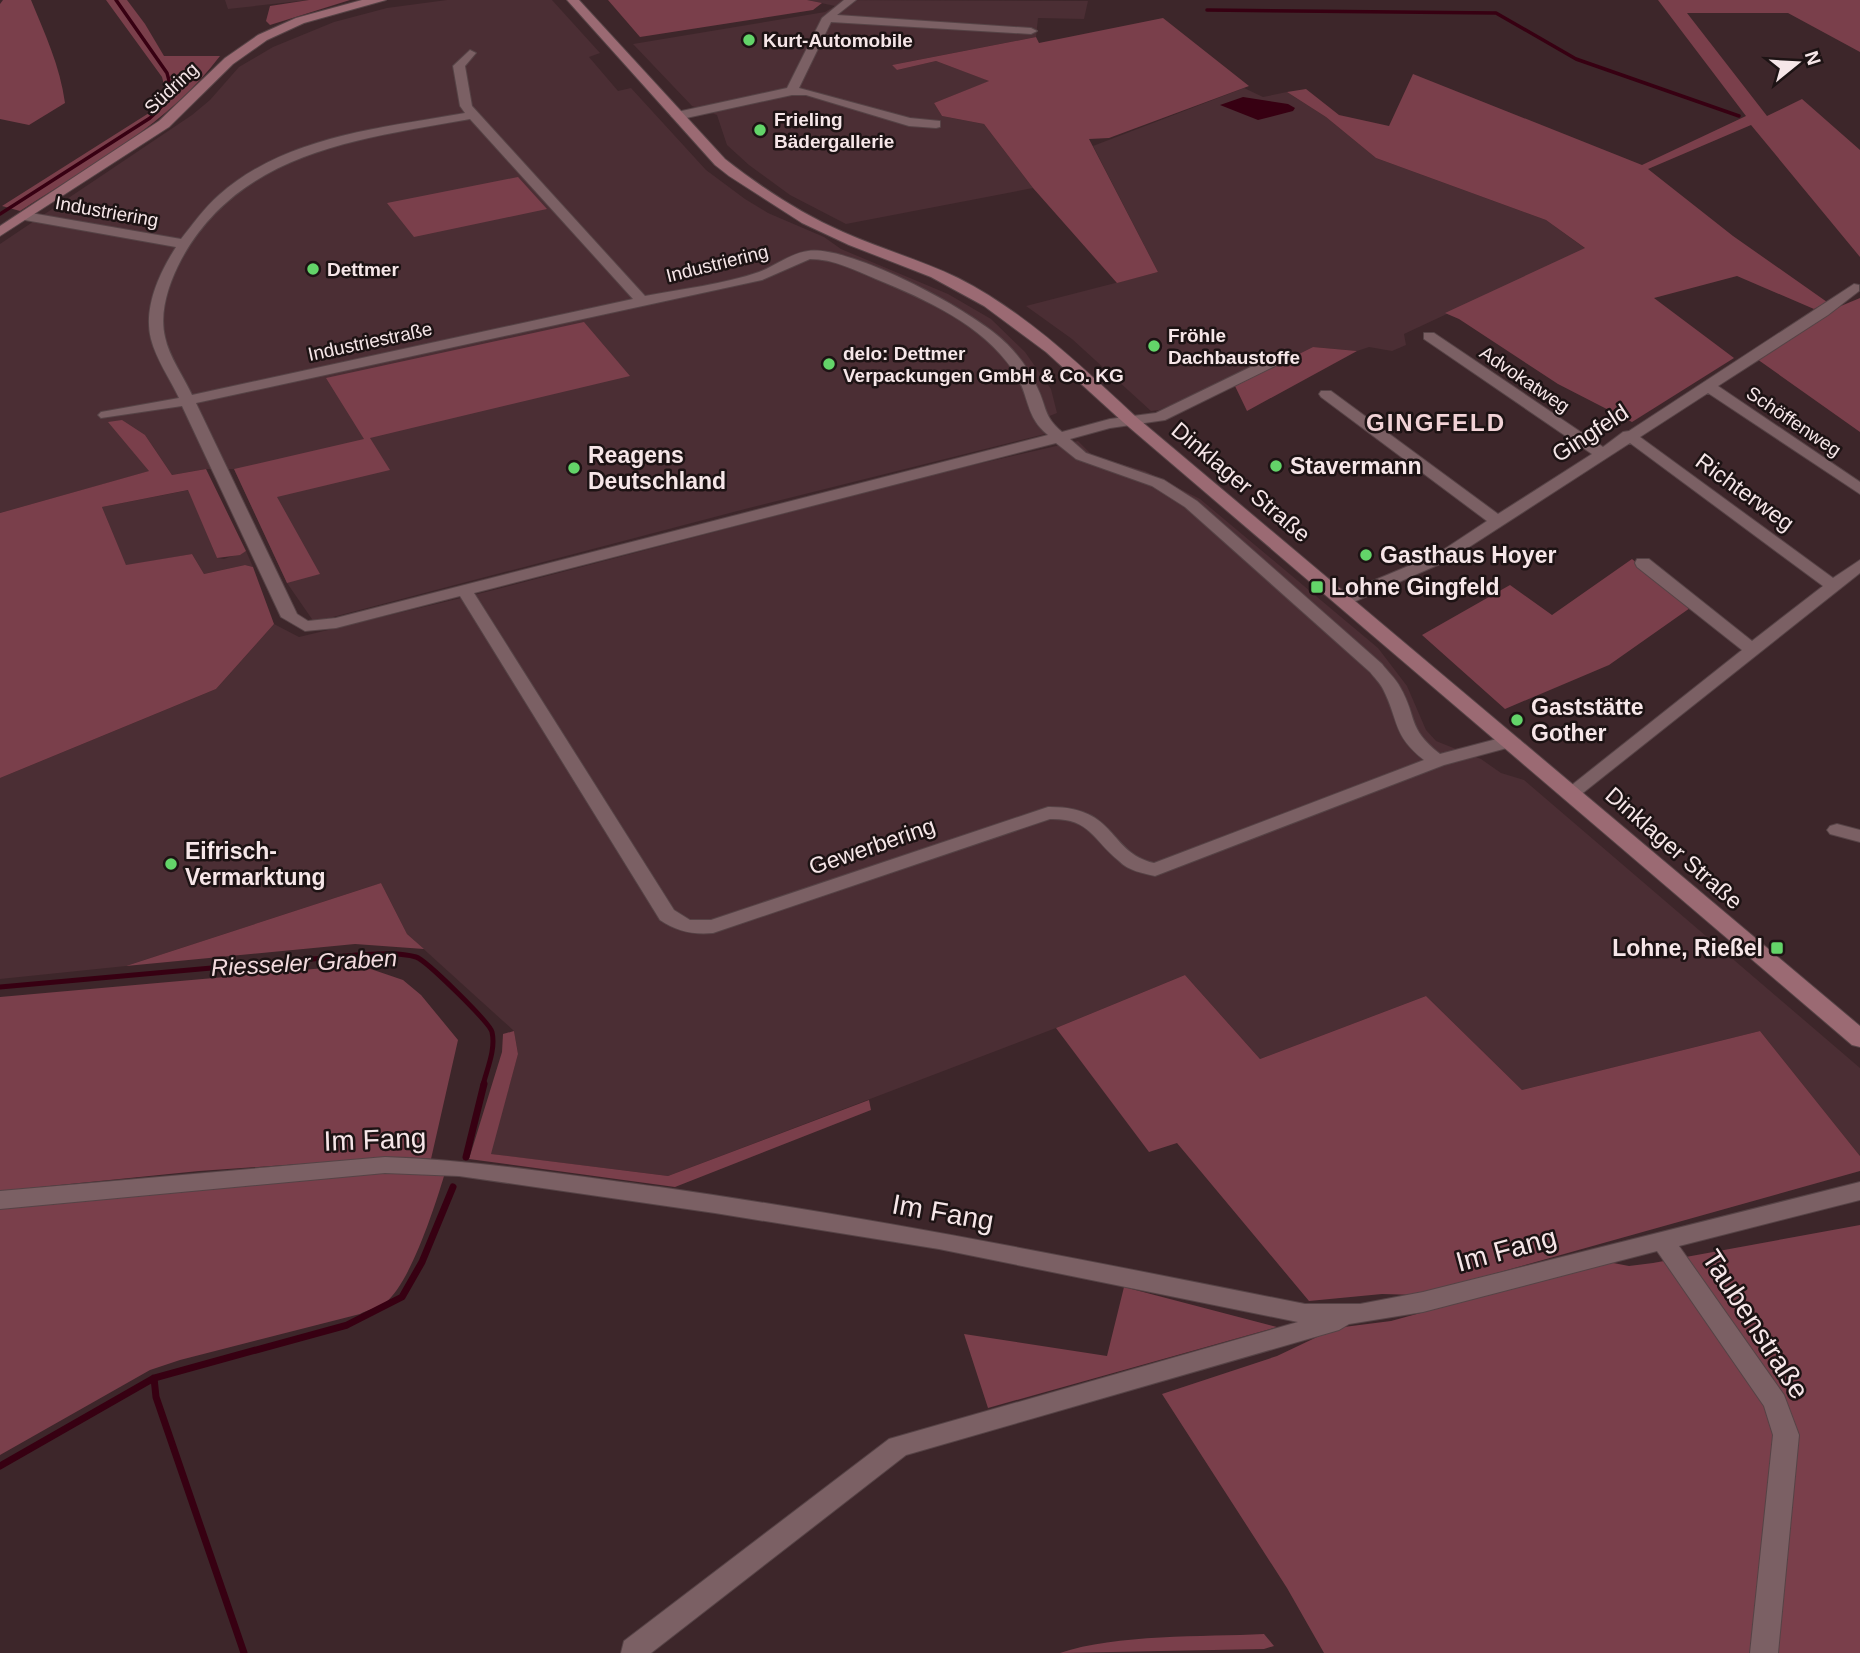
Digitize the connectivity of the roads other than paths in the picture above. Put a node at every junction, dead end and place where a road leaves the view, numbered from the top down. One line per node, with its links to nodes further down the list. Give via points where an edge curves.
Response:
1 (380, 0): 11 (main road, Südring, via 326,11 256,41 225,64 166,123)
2 (573, 0): 9 (main road, Dinklager Straße)
3 (851, 0): 4 (street)
4 (827, 18): 5 (street); 7 (street)
5 (1031, 31)
6 (470, 53): 8 (street, Industriering, via 459,65 466,106)
7 (792, 91): 9 (street); 10 (street, via 909,122)
8 (473, 115): 13 (street, Industriering, via 345,139 297,153 245,180); 15 (street, Industriering)
9 (677, 116): 22 (main road, Dinklager Straße, via 720,162 786,210 966,288 1034,332)
10 (936, 124)
11 (24, 216): 12 (main road, Südring); 13 (street, Industriering)
12 (0, 232)
13 (184, 244): 20 (street, Industriering, via 159,290 156,317 162,352)
14 (1854, 288): 18 (street, Gingfeld)
15 (642, 301): 20 (street, Industriestraße); 24 (street, Industriering, via 762,276 808,255 827,255 931,297 980,328 1021,370 1041,422)
16 (1429, 336): 25 (street, Advokatweg)
17 (1272, 362): 22 (street, via 1160,416)
18 (1707, 385): 23 (street, Gingfeld); 26 (street, Schöffenweg)
19 (1326, 394): 27 (street)
20 (186, 401): 21 (street, Industriestraße); 31 (street, Industriering, via 290,617 305,626 336,623)
21 (106, 415)
22 (1129, 419): 24 (street); 32 (main road, Dinklager Straße)
23 (1628, 435): 25 (street, Gingfeld); 30 (street, Richterweg)
24 (1058, 437): 31 (street); 35 (street, via 1090,461 1158,482 1191,504 1376,668 1392,688 1406,730)
25 (1601, 453): 27 (street, Gingfeld)
26 (1860, 489)
27 (1496, 520): 32 (street, Gingfeld, via 1427,566)
28 (1643, 563): 33 (street)
29 (1860, 565): 30 (street)
30 (1834, 586): 33 (street)
31 (464, 590): 35 (street, Gewerbering, via 667,915 695,929 1065,810 1094,823 1135,865 1154,870)
32 (1343, 600): 34 (main road, Dinklager Straße)
33 (1754, 650): 36 (street)
34 (1512, 741): 35 (street, Gewerbering); 36 (main road, Dinklager Straße)
35 (1437, 761)
36 (1572, 792): 39 (main road, Dinklager Straße)
37 (1838, 830): 38 (street)
38 (1860, 836)
39 (1860, 1039)
40 (1860, 1191): 42 (street, Im Fang)
41 (0, 1200): 43 (street, Im Fang, via 385,1165 459,1168 939,1240 1305,1314)
42 (1663, 1241): 43 (street, Im Fang); 45 (street, Taubenstraße, via 1783,1418 1786,1435)
43 (1360, 1314): 44 (street, via 898,1447)
44 (635, 1653)
45 (1764, 1653)

